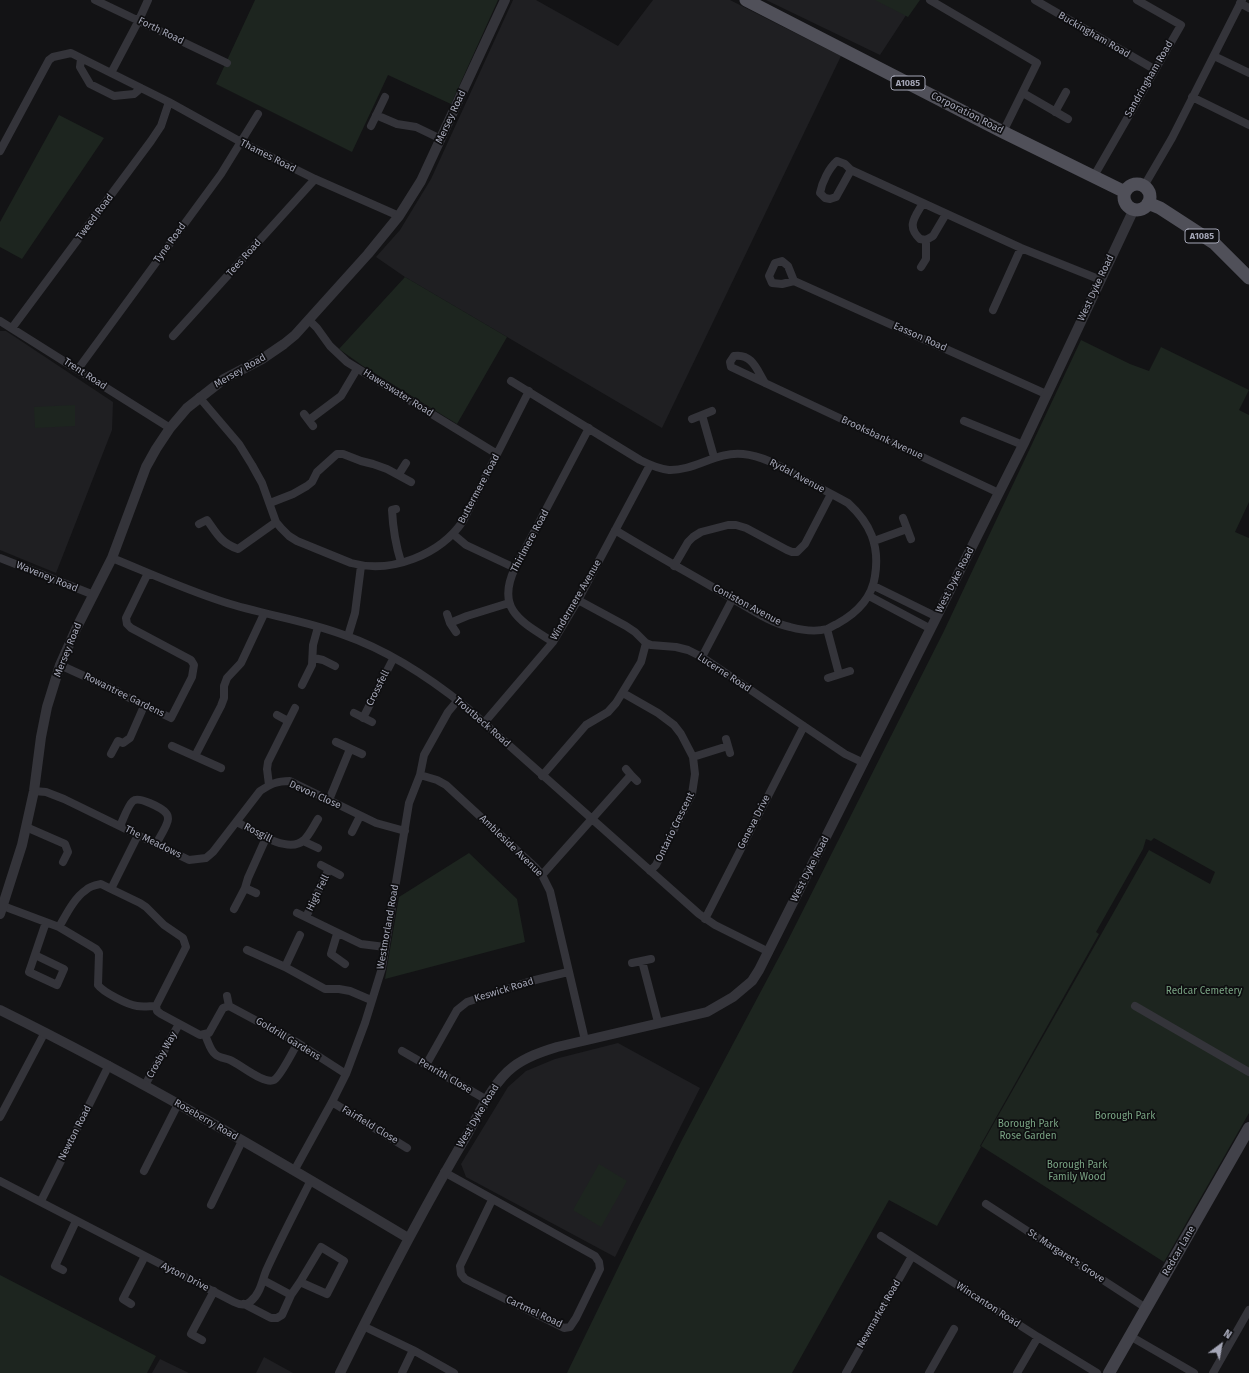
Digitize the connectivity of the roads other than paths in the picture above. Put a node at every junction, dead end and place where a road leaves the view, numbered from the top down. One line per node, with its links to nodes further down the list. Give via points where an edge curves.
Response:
1 (95, 0): 10 (street, Forth Road)
2 (148, 0): 10 (street)
3 (505, 0): 30 (street, Mersey Road)
4 (746, 0): 29 (main road, Corporation Road / A1085)
5 (930, 0): 19 (street, via 1037,64)
6 (1035, 0): 14 (street, Buckingham Road)
7 (1137, 0): 14 (street, Sandringham Road, via 1180,25)
8 (1241, 1): 9 (street); 11 (street)
9 (1249, 8)
10 (139, 20): 13 (street, Forth Road); 15 (street)
11 (1214, 56): 16 (street); 20 (street)
12 (81, 59): 15 (street, Thames Road); 17 (street, via 80,67 90,84 114,96 134,94); 32 (street, Thames Road, via 71,53 49,60)
13 (227, 63)
14 (1154, 69): 34 (street, Sandringham Road)
15 (111, 73): 17 (street, Thames Road)
16 (1249, 73)
17 (141, 88): 22 (street, Thames Road)
18 (1066, 92): 23 (street)
19 (1023, 94): 23 (street); 29 (street)
20 (1192, 97): 27 (street); 36 (street, via 1159,163)
21 (385, 98): 25 (street)
22 (170, 102): 31 (street, Thames Road); 52 (street, Tweed Road, via 161,126 151,141)
23 (1055, 112): 26 (street)
24 (258, 114): 31 (street, Tyne Road)
25 (376, 115): 28 (street); 30 (street, via 397,124 416,127)
26 (1068, 119)
27 (1249, 125)
28 (370, 126)
29 (1003, 132): 34 (main road, Corporation Road / A1085)
30 (441, 139): 42 (street, Mersey Road, via 421,181)
31 (241, 142): 35 (street, Thames Road); 55 (street, Tyne Road, via 221,174)
32 (0, 151)
33 (851, 170): 33 (street, via 837,161 832,165 820,193 825,198 836,197); 39 (street)
34 (1094, 176): 37 (main road, Corporation Road / A1085)
35 (315, 179): 42 (street, Thames Road); 53 (street, Tees Road)
36 (1144, 186): 37 (main road, via 1133,184); 38 (main road, via 1150,195)
37 (1125, 192): 40 (main road, via 1127,204)
38 (1148, 202): 40 (main road, via 1142,208); 46 (main road, A1085, via 1214,243)
39 (923, 203): 41 (street); 43 (street, via 912,225 913,233 920,240)
40 (1134, 209): 48 (street, West Dyke Road)
41 (946, 214): 43 (street, via 933,236); 44 (street)
42 (399, 216): 50 (street, Mersey Road)
43 (926, 240): 45 (street, via 926,259)
44 (1021, 248): 48 (street); 49 (street)
45 (921, 267)
46 (1249, 278)
47 (794, 280): 59 (street, Easson Road)
48 (1101, 280): 59 (street, West Dyke Road)
49 (993, 310)
50 (309, 320): 54 (street, Haweswater Road, via 330,346); 60 (street, Mersey Road, via 284,344 262,359 224,378)
51 (0, 321): 52 (street, Trent Road)
52 (12, 328): 55 (street, Trent Road)
53 (173, 336)
54 (357, 369): 64 (street, via 341,396); 69 (street, Haweswater Road)
55 (78, 370): 66 (street, Trent Road)
56 (511, 381): 58 (street, Rydal Avenue)
57 (765, 383): 75 (street, Brooksbank Avenue)
58 (529, 391): 67 (street, Rydal Avenue); 69 (street, Buttermere Road)
59 (1046, 394): 68 (street, West Dyke Road)
60 (199, 397): 66 (street, Mersey Road); 77 (street, Buttermere Road, via 239,444)
61 (712, 411): 62 (street)
62 (702, 415): 63 (street); 70 (street)
63 (692, 419)
64 (309, 420)
65 (964, 421): 68 (street)
66 (170, 428): 88 (street, Mersey Road, via 146,467)
67 (589, 428): 72 (street, Rydal Avenue); 92 (street, Thirlmere Road)
68 (1023, 445): 75 (street, West Dyke Road)
69 (497, 454): 84 (street, Buttermere Road, via 463,521)
70 (714, 457): 72 (street, Rydal Avenue, via 670,470); 76 (street, Rydal Avenue, via 742,453 757,456)
71 (406, 463): 73 (street)
72 (650, 465): 83 (street, Windermere Avenue)
73 (399, 474): 74 (street); 77 (street, via 337,454 322,466 307,486)
74 (411, 482)
75 (998, 493): 102 (street, West Dyke Road)
76 (831, 494): 86 (street, Rydal Avenue, via 848,503 857,512); 91 (street, via 805,544 797,552 787,550 746,528 728,525 701,532 693,537)
77 (270, 503): 80 (street, Buttermere Road)
78 (396, 510): 89 (street, via 392,510 392,526)
79 (904, 518): 82 (street)
80 (276, 522): 81 (street, via 238,549 226,545 207,520); 90 (street, Buttermere Road, via 289,536)
81 (199, 524)
82 (907, 529): 85 (street); 86 (street)
83 (615, 530): 91 (street, Coniston Avenue); 98 (street, Windermere Avenue)
84 (453, 534): 89 (street, Buttermere Road, via 425,553); 92 (street, via 466,545)
85 (911, 539)
86 (874, 541): 94 (street, Rydal Avenue, via 878,557)
87 (0, 558): 95 (street, Waveney Road)
88 (112, 558): 93 (street, Troutbeck Road); 95 (street, Mersey Road)
89 (401, 562): 90 (street, Buttermere Road, via 385,566)
90 (361, 566): 108 (street, via 356,613)
91 (674, 566): 97 (street, Coniston Avenue)
92 (515, 568): 99 (street, Thirlmere Road, via 508,586)
93 (148, 573): 100 (street, Troutbeck Road, via 224,602); 122 (street, Rowantree Gardens, via 126,618 127,624 191,660 194,665 192,677 172,718)
94 (874, 586): 96 (street, Coniston Avenue); 102 (street)
95 (94, 595): 114 (street, Mersey Road)
96 (869, 596): 105 (street); 106 (street, Coniston Avenue, via 851,616)
97 (733, 598): 106 (street, Coniston Avenue, via 788,627); 111 (street)
98 (578, 600): 109 (street, Windermere Avenue); 110 (street, via 626,626)
99 (509, 603): 103 (street); 109 (street, Thirlmere Road, via 519,620)
100 (264, 614): 104 (street, Troutbeck Road); 137 (street, via 241,663 227,678 221,706)
101 (447, 614): 103 (street)
102 (937, 617): 105 (street, West Dyke Road)
103 (450, 623): 107 (street)
104 (318, 627): 108 (street, Troutbeck Road); 112 (street, via 313,645)
105 (931, 628): 139 (street, West Dyke Road)
106 (827, 629): 117 (street)
107 (456, 632)
108 (348, 636): 113 (street, Troutbeck Road)
109 (553, 642): 129 (street, Windermere Avenue)
110 (646, 643): 111 (street, Lucerne Road, via 676,647); 120 (street, via 641,662)
111 (702, 657): 130 (street, Lucerne Road)
112 (314, 658): 115 (street); 119 (street)
113 (393, 658): 121 (street, Troutbeck Road); 126 (street, Crossfell)
114 (60, 665): 122 (street, Rowantree Gardens, via 117,690); 145 (street, Mersey Road, via 41,737)
115 (335, 666)
116 (850, 671): 117 (street)
117 (839, 674): 118 (street)
118 (828, 678)
119 (302, 685)
120 (623, 693): 138 (street, Ontario Crescent, via 674,725); 143 (street, via 608,712 586,725 576,735)
121 (458, 700): 129 (street, Troutbeck Road); 141 (street, Westmorland Road, via 449,710 424,755)
122 (144, 706): 135 (street, via 130,738 123,742 118,741)
123 (294, 708): 127 (street)
124 (354, 713): 126 (street, Crossfell)
125 (278, 715): 127 (street)
126 (363, 718): 128 (street, Crossfell)
127 (288, 721): 144 (street, via 268,762)
128 (372, 722)
129 (484, 723): 143 (street, Troutbeck Road)
130 (804, 726): 139 (street, Lucerne Road, via 845,754); 173 (street, Geneva Drive)
131 (336, 742): 134 (street)
132 (172, 746): 137 (street)
133 (728, 746): 138 (street)
134 (350, 749): 136 (street); 146 (street)
135 (110, 754)
136 (362, 754)
137 (195, 756): 140 (street)
138 (692, 756): 163 (street, Ontario Crescent, via 695,774 692,794 656,865)
139 (864, 763): 180 (street, West Dyke Road)
140 (221, 768)
141 (420, 775): 153 (street, Westmorland Road, via 410,803); 165 (street, Ambleside Avenue, via 446,785)
142 (631, 775): 149 (street)
143 (542, 776): 149 (street, Troutbeck Road)
144 (269, 785): 146 (street, Devon Close, via 278,781 290,781); 150 (street, The Meadows, via 260,791)
145 (34, 790): 151 (street, The Meadows, via 64,798); 152 (street, Mersey Road)
146 (329, 800): 147 (street, Devon Close)
147 (360, 816): 153 (street, Devon Close); 154 (street)
148 (318, 819): 157 (street)
149 (592, 820): 163 (street, Troutbeck Road); 165 (street)
150 (237, 822): 156 (street, Rosgill); 158 (street, The Meadows, via 206,858 189,860)
151 (120, 826): 155 (street, The Meadows); 158 (street, via 131,803 138,799 161,809 166,813 168,822)
152 (26, 827): 160 (street, via 65,844 68,852); 170 (street, Mersey Road)
153 (405, 831): 178 (street, Westmorland Road)
154 (352, 832)
155 (138, 835): 158 (street, The Meadows); 167 (street)
156 (266, 838): 157 (street, Rosgill, via 284,844); 166 (street)
157 (303, 841): 159 (street)
158 (156, 844)
159 (318, 848)
160 (63, 862)
161 (321, 865): 162 (street, High Fell)
162 (330, 869): 164 (street, High Fell); 172 (street, High Fell)
163 (650, 871): 173 (street, Troutbeck Road)
164 (340, 875)
165 (542, 875): 187 (street, Ambleside Avenue, via 550,891)
166 (245, 888): 168 (street); 169 (street)
167 (111, 889): 175 (street, via 101,884 84,890); 190 (street, via 146,907 186,942 186,947)
168 (256, 893)
169 (234, 909)
170 (2, 910): 174 (street)
171 (297, 913): 172 (street)
172 (306, 917): 176 (street)
173 (705, 919): 180 (street, Troutbeck Road)
174 (46, 922): 175 (street); 181 (street)
175 (59, 927): 190 (street, via 99,952 100,988 137,1006)
176 (337, 934): 178 (street, via 361,944); 185 (street, via 331,954)
177 (300, 935): 186 (street)
178 (385, 947): 189 (street, Westmorland Road, via 382,968)
179 (247, 950): 186 (street)
180 (769, 952): 194 (street, West Dyke Road, via 752,981 734,997 707,1012)
181 (35, 955)
182 (651, 959): 183 (street)
183 (642, 961): 184 (street); 194 (street)
184 (632, 963)
185 (345, 964)
186 (284, 967): 189 (street, via 325,989 350,991)
187 (568, 972): 198 (street, Ambleside Avenue); 202 (street, Keswick Road, via 467,1002 457,1010)
188 (227, 996): 191 (street)
189 (371, 1000): 204 (street, Westmorland Road)
190 (156, 1006): 195 (street, via 157,1011)
191 (229, 1006): 197 (street, via 223,1008 212,1030); 199 (street, Goldrill Gardens)
192 (1135, 1006): 203 (street)
193 (0, 1010): 196 (street, Roseberry Road)
194 (658, 1022): 198 (street, West Dyke Road)
195 (178, 1024): 197 (street); 205 (street, Crosby Way)
196 (45, 1032): 201 (street, Roseberry Road); 209 (street)
197 (205, 1035): 199 (street, via 214,1054 269,1081 280,1074)
198 (585, 1040): 206 (street, West Dyke Road, via 534,1055 512,1068)
199 (298, 1043): 204 (street, Goldrill Gardens)
200 (402, 1051): 202 (street, Penrith Close)
201 (109, 1065): 205 (street, Roseberry Road); 219 (street, Newton Road)
202 (426, 1065): 206 (street, Penrith Close)
203 (1249, 1072)
204 (346, 1074): 207 (street, Westmorland Road)
205 (145, 1085): 208 (street, Roseberry Road)
206 (487, 1100): 215 (street, West Dyke Road)
207 (332, 1102): 212 (street, Fairfield Close); 214 (street, Westmorland Road)
208 (178, 1104): 211 (street, Roseberry Road); 213 (street)
209 (0, 1117)
210 (1249, 1128): 234 (main road, Redcar Lane)
211 (242, 1141): 214 (street, Roseberry Road); 221 (street)
212 (407, 1148)
213 (144, 1171)
214 (294, 1171): 217 (street, Roseberry Road)
215 (444, 1172): 218 (street, Cartmel Road); 224 (street, West Dyke Road)
216 (0, 1180): 219 (street, Ayton Drive)
217 (311, 1180): 224 (street, Roseberry Road); 228 (street)
218 (492, 1200): 218 (street, Cartmel Road, via 595,1256 599,1262 600,1269 570,1327 564,1328 465,1279 461,1274 460,1266)
219 (41, 1201): 222 (street, Ayton Drive)
220 (986, 1204): 234 (street, St. Margaret's Grove)
221 (211, 1205)
222 (76, 1221): 225 (street, Ayton Drive); 227 (street, via 55,1266)
223 (881, 1236): 226 (street, Wincanton Road)
224 (408, 1238): 236 (street, West Dyke Road)
225 (145, 1256): 230 (street, Ayton Drive); 232 (street, via 123,1299)
226 (912, 1256): 239 (street, Wincanton Road); 245 (street, Newmarket Road)
227 (63, 1270)
228 (263, 1280): 231 (street); 233 (street, via 256,1296)
229 (300, 1282): 229 (street, via 321,1247 344,1261 327,1294); 231 (street)
230 (214, 1291): 233 (street, Ayton Drive, via 234,1302); 240 (street, via 191,1334)
231 (291, 1295): 233 (street, Ayton Drive, via 282,1314 276,1318 271,1318)
232 (131, 1304)
233 (244, 1304)
234 (1146, 1308): 238 (main road, Redcar Lane)
235 (1249, 1310): 251 (street)
236 (363, 1326): 241 (street); 242 (street, West Dyke Road)
237 (954, 1329): 246 (street)
238 (1130, 1336): 249 (main road, Redcar Lane); 250 (street)
239 (1038, 1337): 247 (street); 248 (street, Wincanton Road)
240 (202, 1340)
241 (413, 1350): 243 (street); 244 (street)
242 (340, 1373)
243 (402, 1373)
244 (454, 1373)
245 (846, 1373)
246 (929, 1373)
247 (1017, 1373)
248 (1096, 1373)
249 (1109, 1373)
250 (1194, 1373)
251 (1213, 1373)

